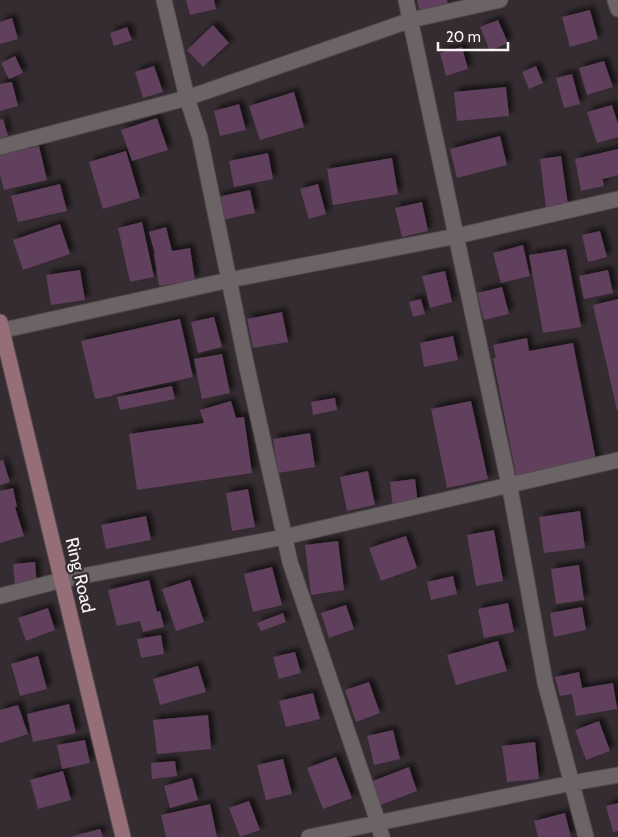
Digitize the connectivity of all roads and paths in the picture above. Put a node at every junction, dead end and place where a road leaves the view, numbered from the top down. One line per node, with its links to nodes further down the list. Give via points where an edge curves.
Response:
1 (164, 0): 7 (street)
2 (406, 0): 6 (street)
3 (500, 0): 6 (street)
4 (616, 0): 5 (street)
5 (618, 9)
6 (411, 20): 7 (street); 10 (street)
7 (187, 98): 8 (street); 11 (street, via 200,138)
8 (0, 147)
9 (618, 199): 10 (street)
10 (456, 236): 11 (street); 14 (street)
11 (229, 280): 12 (street); 15 (street)
12 (1, 328): 16 (street, Ring Road)
13 (618, 460): 14 (street)
14 (509, 485): 15 (street); 19 (street, via 545,682)
15 (284, 537): 16 (street); 20 (street)
16 (62, 580): 17 (street); 21 (street, Ring Road)
17 (0, 596)
18 (618, 775): 19 (street)
19 (572, 783): 20 (street); 23 (street)
20 (380, 830): 22 (street)
21 (123, 837)
22 (309, 837)
23 (586, 837)

